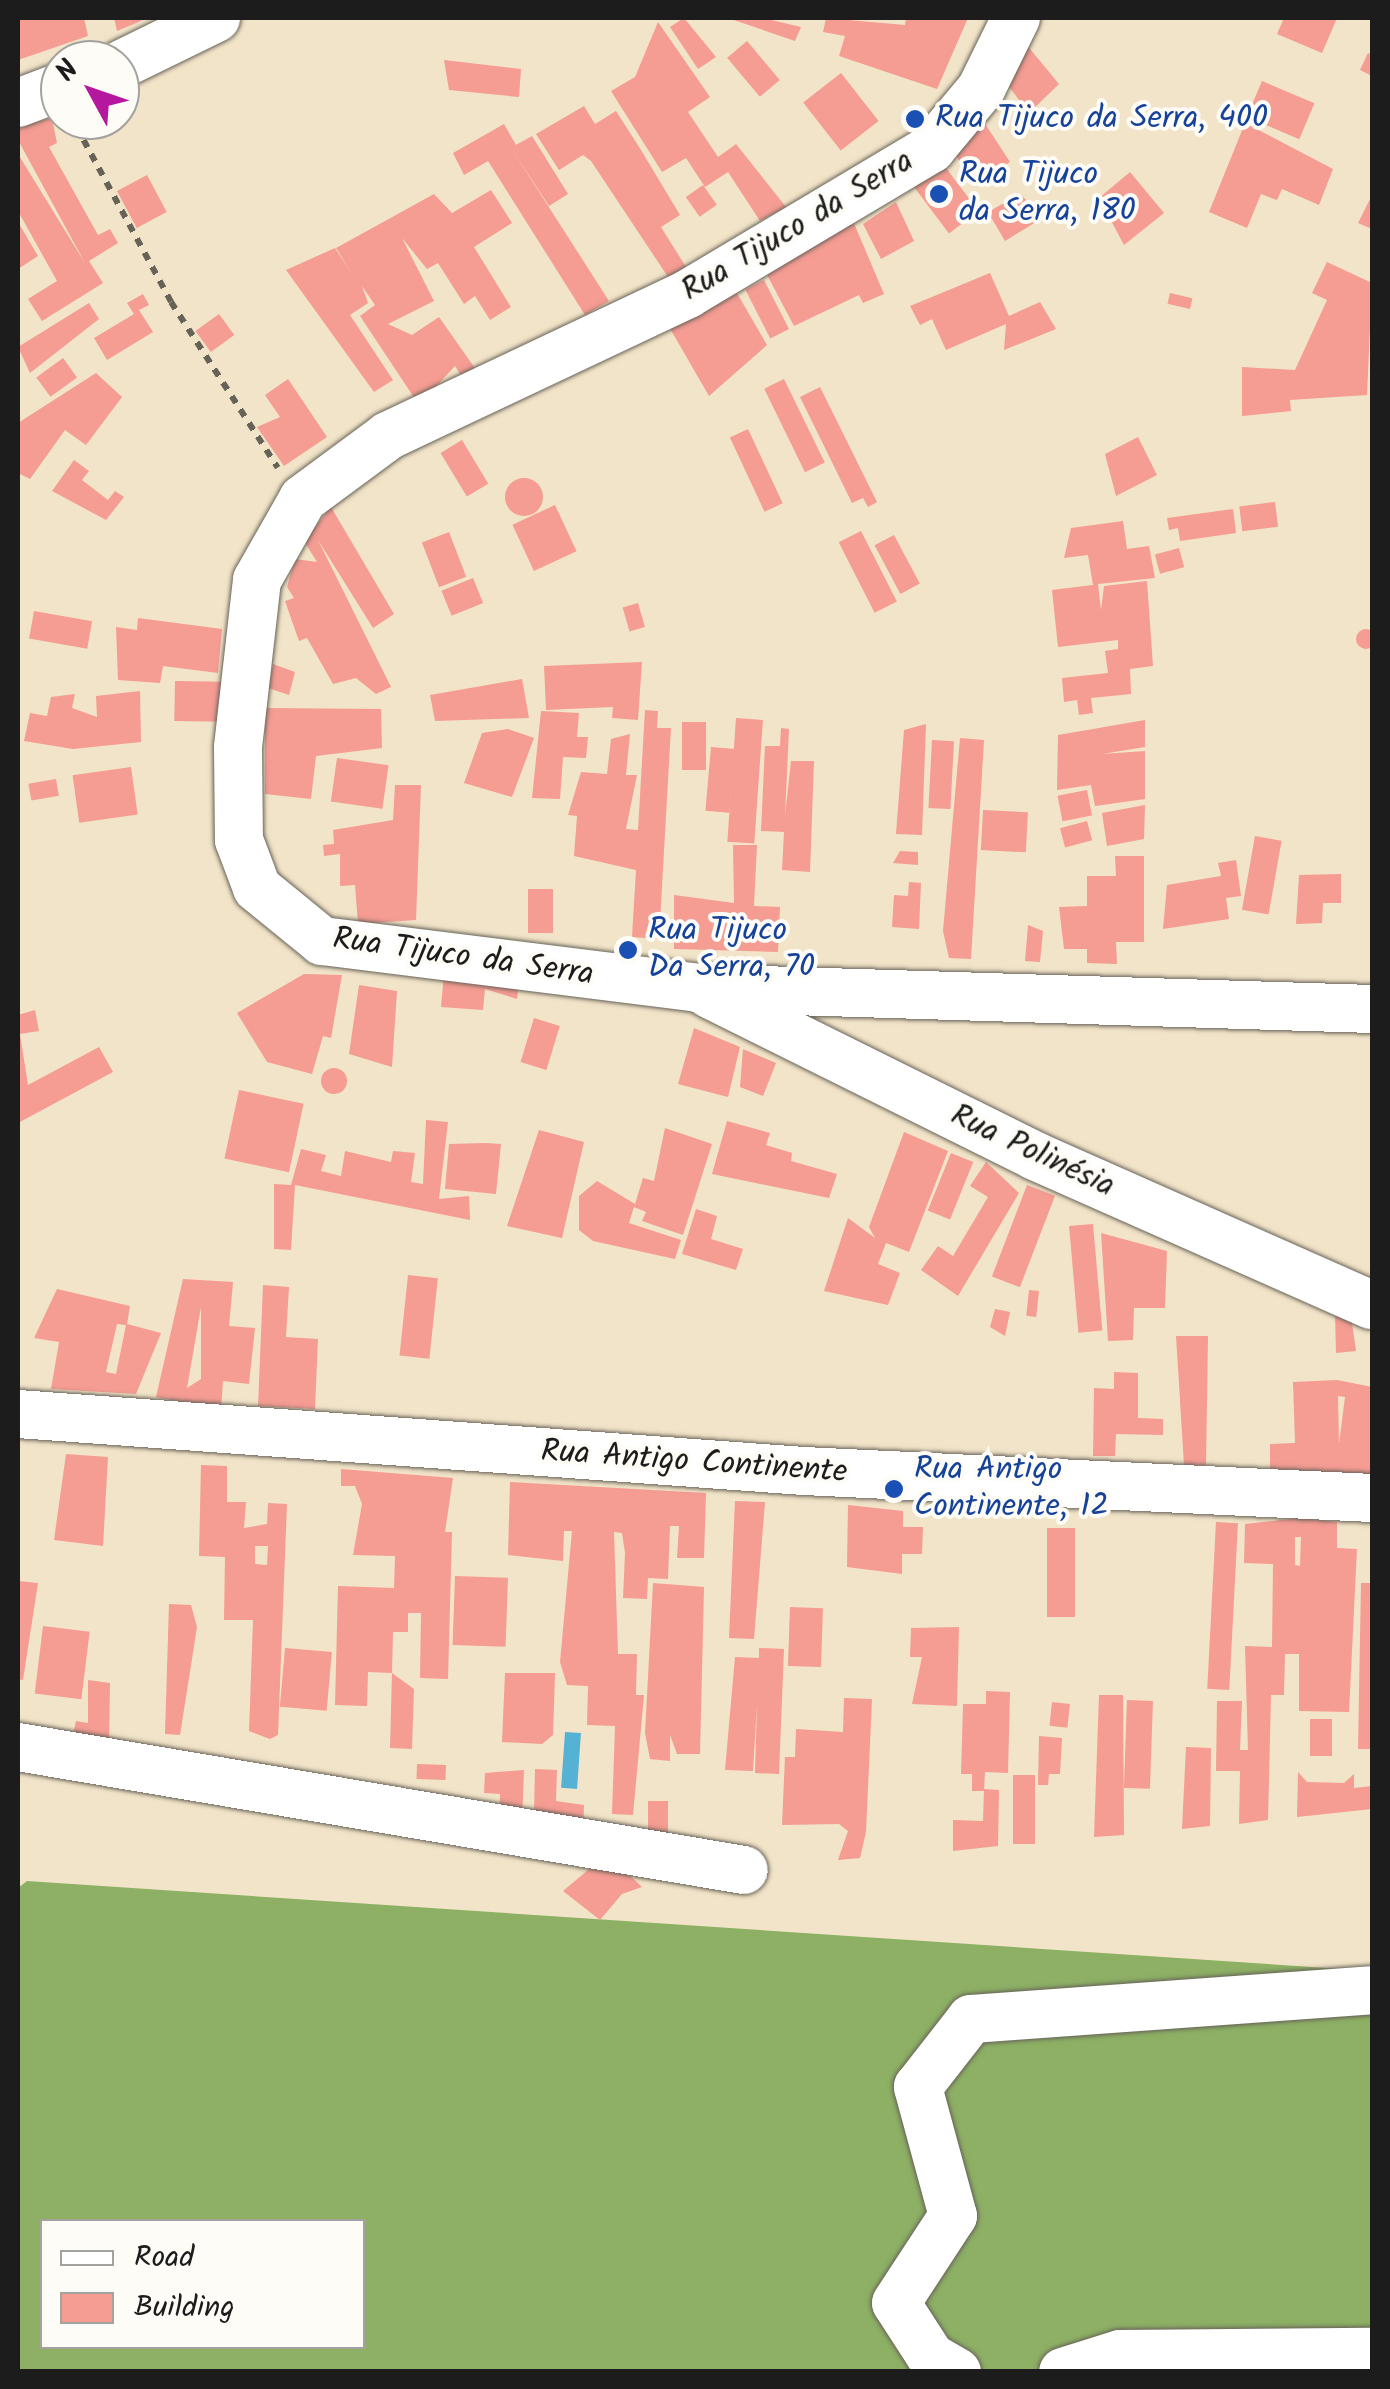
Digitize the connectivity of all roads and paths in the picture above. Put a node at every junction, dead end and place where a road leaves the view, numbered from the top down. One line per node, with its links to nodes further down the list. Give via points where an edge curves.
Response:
1 (216, 18): 3 (street)
2 (1016, 18): 5 (street, Rua Tijuco da Serra, via 982,89 931,150 688,294 388,436)
3 (140, 56)
4 (85, 140): 5 (path, via 172,302)
5 (302, 499): 6 (street, Rua Tijuco da Serra, via 257,580 238,748 239,840 257,888 322,941)
6 (698, 988): 7 (street, Rua Tijuco da Serra); 8 (street, Rua Polinésia, via 1035,1156)
7 (1372, 1009)
8 (1372, 1305)
9 (18, 1414): 10 (street, Rua Antigo Continente, via 804,1471)
10 (1372, 1498)
11 (18, 1748): 12 (street)
12 (744, 1870)
13 (1372, 1990): 15 (street, via 971,2019 918,2087 953,2216 896,2303 931,2358)
14 (1372, 2352): 16 (street, via 1120,2354)
15 (957, 2372)
16 (1063, 2372)

